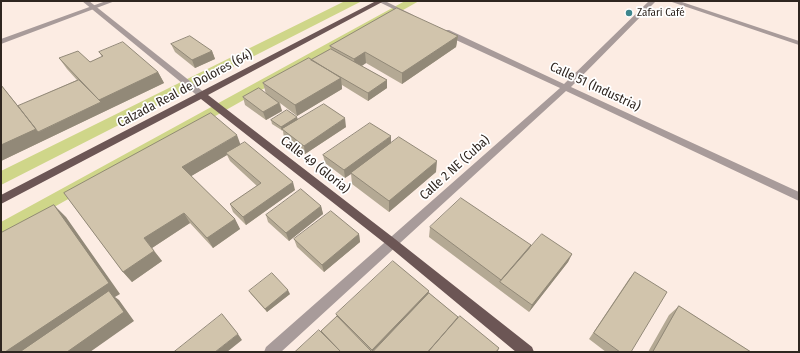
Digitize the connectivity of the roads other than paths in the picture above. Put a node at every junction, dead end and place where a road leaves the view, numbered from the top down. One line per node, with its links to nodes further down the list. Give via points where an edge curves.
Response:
1 (85, 1): 6 (street, Calle 49 (Gloria))
2 (112, 1): 6 (street)
3 (381, 1): 7 (street); 12 (main road, Calzada Real de Dolores (64))
4 (653, 1): 11 (street, Calle 2 NE (Cuba))
5 (672, 1): 10 (street)
6 (93, 8): 9 (street); 12 (street, Calle 49 (Gloria))
7 (416, 18)
8 (437, 28): 11 (street, Calle 51 (Industria))
9 (1, 42)
10 (799, 43)
11 (565, 88): 13 (street, Calle 51 (Industria)); 15 (street, Calle 2 NE (Cuba))
12 (202, 94): 14 (main road, Calzada Real de Dolores (64)); 15 (main road, Calle 49 (Gloria))
13 (799, 197)
14 (1, 200)
15 (391, 242): 16 (street, Calle 2 NE (Cuba)); 17 (main road, Calle 49 (Gloria))
16 (271, 352)
17 (527, 352)

